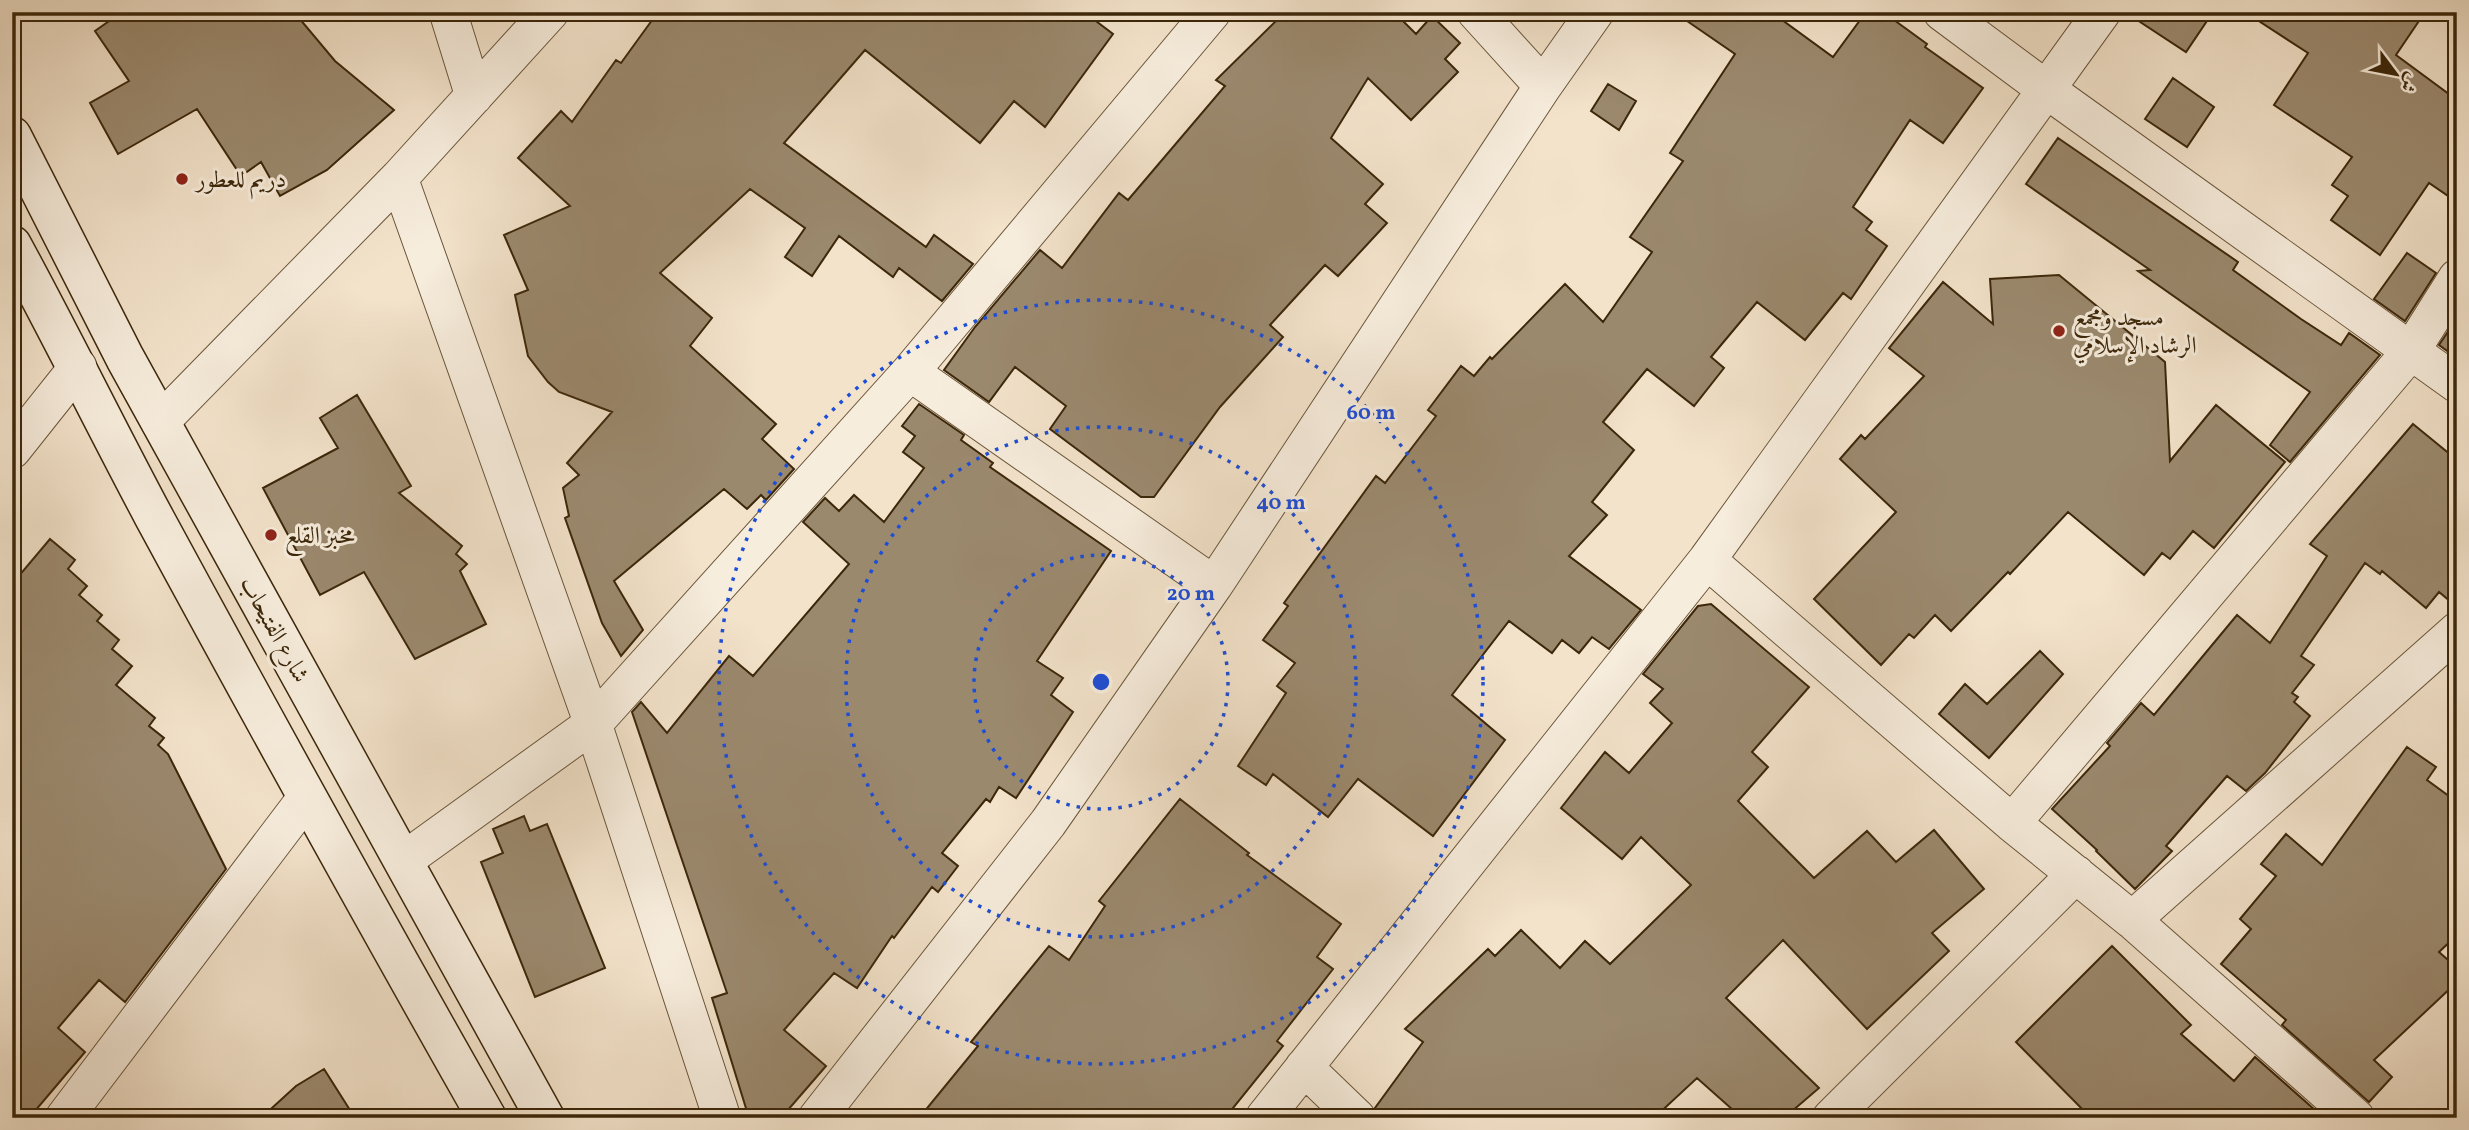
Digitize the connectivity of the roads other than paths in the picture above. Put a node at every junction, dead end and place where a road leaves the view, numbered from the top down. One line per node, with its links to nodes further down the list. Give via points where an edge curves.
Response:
1 (448, 12): 10 (street)
2 (550, 12): 10 (street)
3 (1212, 12): 17 (street)
4 (1476, 12): 8 (street)
5 (1595, 12): 8 (street)
6 (1942, 12): 9 (street)
7 (2102, 12): 9 (street)
8 (1543, 86): 22 (street)
9 (2047, 90): 15 (street); 21 (street)
10 (474, 96): 12 (street)
11 (12, 136): 19 (main road, شارع الفتيحاب)
12 (399, 178): 19 (street); 24 (street)
13 (12, 245): 16 (main road)
14 (2457, 278): 15 (street)
15 (2411, 351): 18 (street); 26 (street)
16 (78, 367): 20 (street); 25 (main road)
17 (910, 372): 22 (street); 24 (street)
18 (2457, 384)
19 (160, 422): 27 (main road, شارع الفتيحاب)
20 (12, 450)
21 (1707, 560): 26 (street); 30 (street)
22 (1214, 585): 35 (street, via 1048,823)
23 (2457, 631): 29 (street)
24 (593, 724): 27 (street); 34 (street)
25 (307, 797): 31 (street); 32 (main road)
26 (2012, 823): 28 (street)
27 (403, 861): 33 (main road, شارع الفتيحاب)
28 (2076, 874): 29 (street); 38 (street)
29 (2132, 920): 39 (street)
30 (1304, 1067): 36 (street); 37 (street)
31 (64, 1118)
32 (487, 1118)
33 (545, 1118)
34 (722, 1118)
35 (817, 1118)
36 (1264, 1118)
37 (1357, 1118)
38 (1830, 1118)
39 (2356, 1118)

